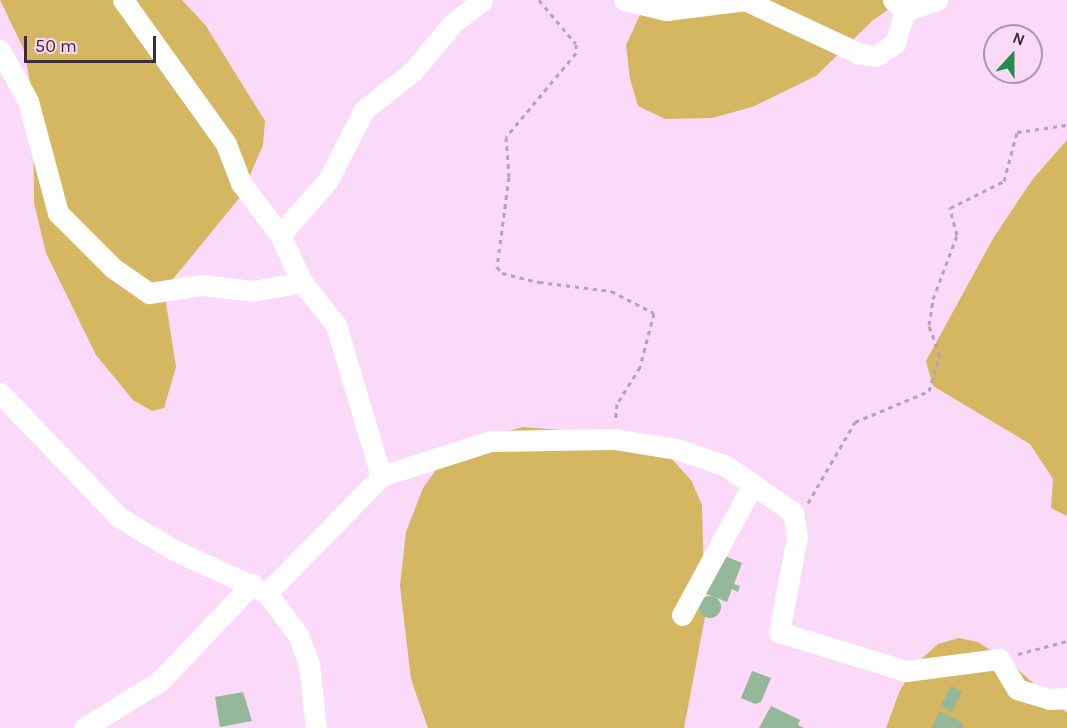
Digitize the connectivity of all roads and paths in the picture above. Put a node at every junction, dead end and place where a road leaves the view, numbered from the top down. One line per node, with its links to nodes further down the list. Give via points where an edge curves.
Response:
1 (123, 0): 10 (street, via 226,144 241,183)
2 (482, 0): 10 (street, via 453,23 413,71 364,110 328,180)
3 (539, 0): 13 (path, via 576,44 576,53 507,138 509,177 497,267 502,273 539,282 611,291 654,313 640,367 617,404)
4 (624, 0): 5 (street, via 666,10)
5 (747, 0): 7 (street, via 860,54 876,56 895,43)
6 (937, 0): 7 (street)
7 (899, 5)
8 (0, 50): 11 (street, via 28,101 58,213 113,268 149,293 202,285 254,291)
9 (1067, 125): 16 (path, via 1017,132 1004,181 950,208 957,235 933,300 929,325 940,356 929,391 855,422 808,503)
10 (280, 235): 11 (street)
11 (302, 282): 14 (street, via 336,325)
12 (0, 393): 17 (street, via 119,517 174,550)
13 (614, 439): 14 (street, via 491,441); 15 (street, via 677,449 726,466)
14 (381, 476): 17 (street)
15 (753, 484): 16 (street); 18 (street)
16 (793, 512): 20 (street, via 797,537 779,632 906,671)
17 (260, 589): 22 (street, via 160,681); 23 (street, via 298,635 309,664)
18 (682, 615)
19 (1067, 641): 20 (path)
20 (999, 659): 21 (street, via 1017,689 1050,699)
21 (1067, 698)
22 (84, 728)
23 (316, 728)

